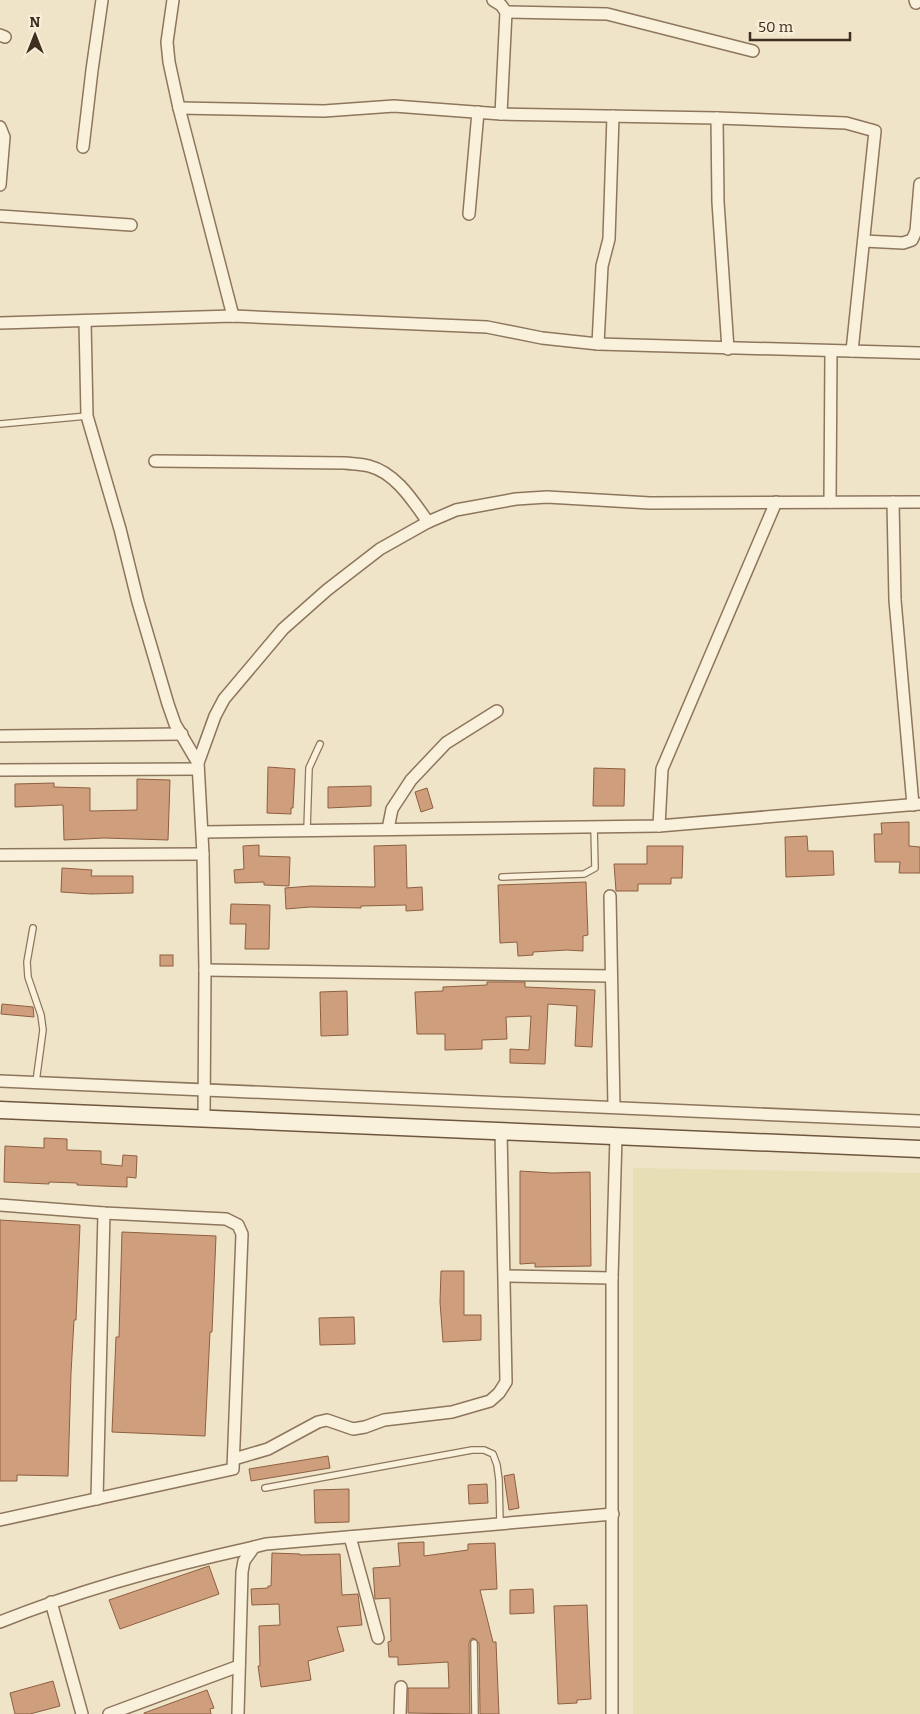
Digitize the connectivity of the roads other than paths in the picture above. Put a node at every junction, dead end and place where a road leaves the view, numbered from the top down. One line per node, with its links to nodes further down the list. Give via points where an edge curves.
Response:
1 (102, 0): 12 (street)
2 (172, 0): 6 (street, via 167,42)
3 (493, 0): 4 (street)
4 (506, 12): 5 (street, via 608,14); 8 (street)
5 (753, 51)
6 (179, 108): 7 (street, via 324,111 394,106); 19 (street)
7 (478, 112): 8 (street); 15 (street)
8 (501, 114): 9 (street)
9 (613, 116): 10 (street); 22 (street, via 609,240 602,266)
10 (717, 118): 18 (street, via 846,123 875,130); 23 (street, via 718,202)
11 (0, 127): 14 (street, via 4,137)
12 (83, 147)
13 (920, 184): 18 (street, via 916,231 912,240 903,243)
14 (0, 185)
15 (469, 214)
16 (0, 216): 17 (street)
17 (131, 225)
18 (864, 241): 25 (street)
19 (233, 316): 20 (street); 22 (street, via 487,328)
20 (85, 321): 21 (street); 27 (street)
21 (0, 323)
22 (598, 344): 23 (street)
23 (728, 349): 24 (street)
24 (831, 351): 25 (street); 31 (street)
25 (852, 351): 26 (street)
26 (920, 352)
27 (87, 416): 28 (lane); 36 (street, via 168,704)
28 (0, 424)
29 (155, 461): 34 (street, via 346,463 371,467 390,477 406,492)
30 (776, 502): 31 (street); 34 (street, via 650,503 547,497 456,510); 42 (street, via 662,769)
31 (830, 502): 32 (street)
32 (893, 502): 33 (street); 41 (street, via 896,600)
33 (920, 502)
34 (428, 522): 39 (street, via 380,549 283,629 224,699)
35 (497, 711): 44 (street, via 446,743 411,780 392,810)
36 (182, 734): 37 (street); 39 (street)
37 (0, 736)
38 (320, 744): 45 (lane, via 309,768)
39 (198, 766): 40 (street); 46 (street)
40 (0, 770)
41 (917, 804): 42 (street)
42 (659, 826): 43 (street)
43 (594, 827): 44 (street); 49 (lane, via 594,868 590,872)
44 (388, 829): 45 (street)
45 (307, 830): 46 (street)
46 (203, 832): 47 (street)
47 (203, 854): 48 (street); 52 (street)
48 (0, 855)
49 (502, 878)
50 (610, 896): 53 (street)
51 (33, 928): 55 (lane, via 28,977 42,1016 43,1030)
52 (205, 970): 53 (street); 56 (street)
53 (611, 976): 57 (street)
54 (0, 1081): 55 (street)
55 (36, 1082): 56 (street)
56 (205, 1089): 57 (street); 59 (street)
57 (614, 1107): 60 (street)
58 (0, 1110): 59 (main road)
59 (204, 1118): 61 (main road)
60 (920, 1121)
61 (501, 1131): 62 (main road); 66 (street)
62 (616, 1136): 63 (main road); 67 (street)
63 (920, 1149)
64 (0, 1206): 65 (street)
65 (104, 1213): 68 (street, via 226,1219 238,1225 242,1234); 70 (street)
66 (505, 1276): 67 (street); 68 (street, via 506,1382 490,1402 452,1412 384,1420 365,1427 353,1428 327,1420 318,1422 268,1448)
67 (612, 1278): 71 (street)
68 (234, 1459): 70 (street, via 234,1469)
69 (265, 1488): 73 (lane, via 484,1450 493,1454 497,1465)
70 (98, 1499): 72 (street)
71 (613, 1514): 73 (street); 87 (street)
72 (0, 1520)
73 (500, 1523): 74 (street)
74 (350, 1537): 75 (street); 78 (street)
75 (254, 1547): 76 (street, via 180,1563); 80 (street, via 244,1561 242,1572)
76 (51, 1602): 77 (street); 82 (street)
77 (0, 1622)
78 (378, 1638)
79 (474, 1643): 86 (lane)
80 (239, 1666): 83 (street); 84 (street)
81 (400, 1687): 85 (street)
82 (82, 1714)
83 (109, 1714)
84 (238, 1714)
85 (400, 1714)
86 (476, 1714)
87 (612, 1714)

